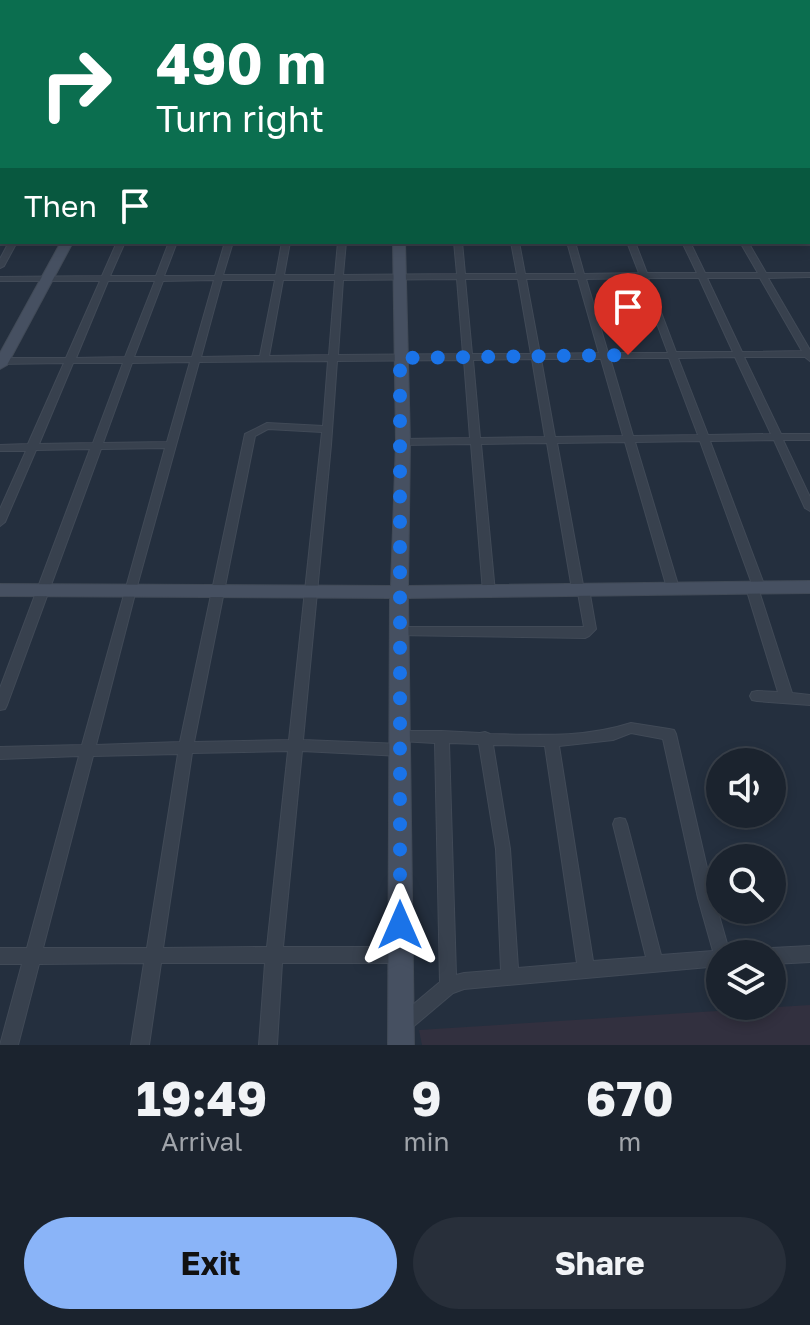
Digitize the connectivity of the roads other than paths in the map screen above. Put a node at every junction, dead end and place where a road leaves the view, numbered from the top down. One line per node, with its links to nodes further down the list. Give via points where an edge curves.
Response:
1 (12, 244): 15 (street)
2 (66, 244): 28 (street)
3 (120, 244): 29 (street)
4 (172, 244): 30 (street)
5 (228, 244): 25 (street)
6 (286, 244): 26 (street)
7 (342, 244): 22 (street)
8 (399, 244): 23 (street)
9 (458, 244): 24 (street)
10 (515, 244): 17 (street)
11 (572, 244): 18 (street)
12 (632, 244): 19 (street)
13 (687, 244): 20 (street)
14 (745, 244): 21 (street)
15 (0, 266)
16 (810, 275): 21 (street)
17 (521, 276): 18 (street); 24 (street); 36 (street)
18 (582, 276): 19 (street); 34 (street)
19 (645, 276): 20 (street); 31 (street)
20 (702, 276): 21 (street); 32 (street)
21 (763, 276): 33 (street)
22 (337, 277): 23 (street); 26 (street); 39 (street)
23 (398, 277): 24 (street); 40 (street)
24 (463, 277): 35 (street)
25 (219, 278): 26 (street); 30 (street); 37 (street)
26 (280, 278): 38 (street)
27 (0, 279): 28 (street)
28 (46, 279): 29 (street); 43 (street)
29 (105, 279): 30 (street); 42 (street)
30 (160, 279): 41 (street)
31 (673, 355): 32 (street); 34 (street); 47 (street)
32 (737, 355): 33 (street); 45 (street)
33 (809, 355)
34 (605, 356): 36 (street); 48 (street)
35 (468, 357): 36 (street); 40 (street); 50 (street)
36 (539, 357): 49 (street)
37 (197, 358): 38 (street); 41 (street); 52 (street)
38 (264, 358): 39 (street)
39 (332, 358): 40 (street); 44 (street)
40 (400, 358): 51 (street)
41 (132, 359): 42 (street); 53 (street)
42 (69, 360): 43 (street); 55 (street)
43 (1, 363)
44 (326, 429): 65 (street); 66 (street, via 267,426 252,431)
45 (776, 437): 46 (street); 47 (street); 56 (street)
46 (810, 437)
47 (706, 438): 48 (street); 60 (street)
48 (629, 439): 49 (street); 59 (street)
49 (554, 440): 50 (street); 61 (street)
50 (473, 441): 51 (street); 68 (street)
51 (403, 442): 67 (street)
52 (172, 445): 53 (street); 64 (street)
53 (97, 446): 55 (street); 63 (street)
54 (0, 448): 55 (street)
55 (30, 448): 57 (street)
56 (810, 508)
57 (0, 522)
58 (810, 587): 60 (street)
59 (673, 588): 60 (street); 61 (street)
60 (756, 588): 71 (street)
61 (580, 589): 68 (street); 69 (street, via 590,629 585,633)
62 (0, 590): 63 (street)
63 (42, 590): 64 (street); 73 (street)
64 (130, 590): 66 (street); 80 (street)
65 (312, 590): 66 (street); 67 (street); 78 (street)
66 (219, 591): 79 (street)
67 (399, 591): 68 (street); 69 (street)
68 (489, 592)
69 (400, 632): 77 (street)
70 (757, 696): 71 (street)
71 (786, 696): 72 (street)
72 (810, 700)
73 (0, 705)
74 (442, 736): 75 (street); 77 (street); 95 (street)
75 (485, 737): 76 (street); 94 (street, via 503,849)
76 (551, 739): 83 (street, via 617,736 631,728 669,734); 93 (street)
77 (401, 743): 78 (street); 87 (street)
78 (297, 746): 79 (street); 86 (street)
79 (186, 748): 80 (street); 85 (street)
80 (89, 750): 81 (street); 90 (street)
81 (0, 753)
82 (620, 824): 92 (street)
83 (717, 940)
84 (810, 954): 88 (street)
85 (152, 955): 86 (street); 90 (street); 98 (street)
86 (274, 955): 87 (street); 99 (street)
87 (399, 955): 96 (street)
88 (786, 955)
89 (0, 956): 90 (street)
90 (34, 956): 97 (street)
91 (706, 957): 92 (street)
92 (655, 962): 93 (street)
93 (586, 970): 94 (street)
94 (510, 976): 95 (street)
95 (448, 986): 96 (street)
96 (400, 1036)
97 (9, 1045)
98 (140, 1045)
99 (268, 1045)

